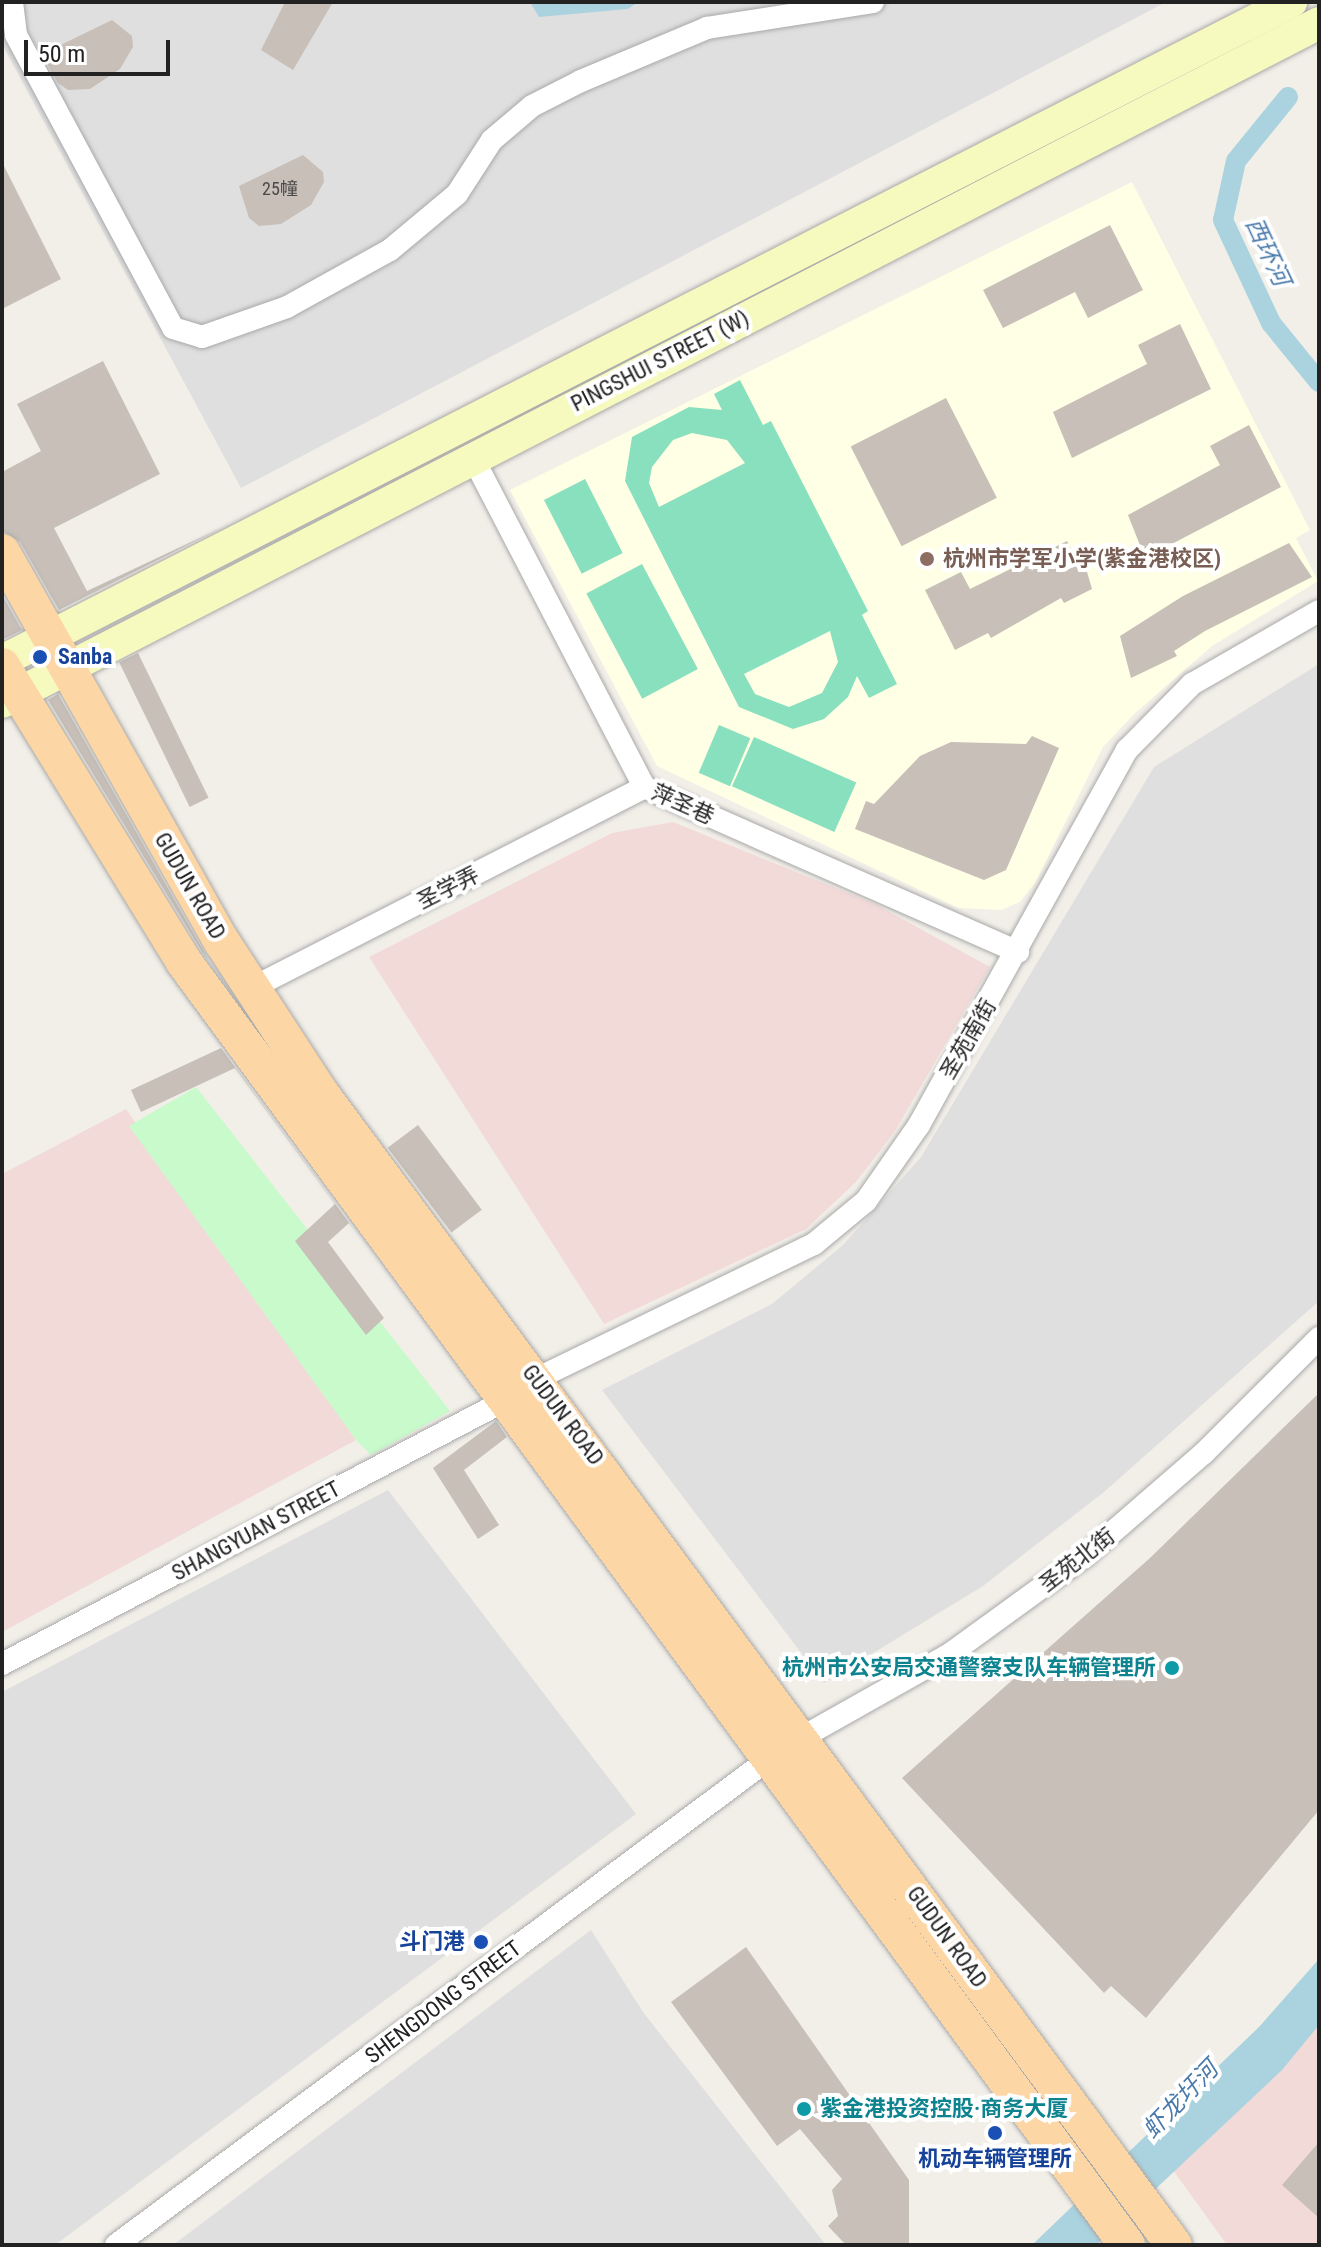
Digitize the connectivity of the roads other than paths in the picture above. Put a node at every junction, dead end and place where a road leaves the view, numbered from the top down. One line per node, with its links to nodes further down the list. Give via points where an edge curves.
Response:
1 (12, 2): 2 (street, via 16,35 173,328 202,337 309,297 390,250 457,194 492,140 532,106 581,81 707,28)
2 (873, 2)
3 (1307, 17): 4 (main road, PINGSHUI STREET (W))
4 (1215, 59): 5 (main road, PINGSHUI STREET (W)); 8 (main road, PINGSHUI STREET (W))
5 (473, 458): 8 (main road, PINGSHUI STREET (W)); 10 (street, 萍圣巷)
6 (2, 552): 8 (main road, GUDUN ROAD)
7 (1319, 611): 11 (street, 圣苑南街, via 1192,684 1127,750)
8 (56, 653): 9 (main road, PINGSHUI STREET (W)); 12 (main road, GUDUN ROAD)
9 (6, 681): 14 (main road, GUDUN ROAD, via 184,962)
10 (644, 787): 11 (street, 萍圣巷); 12 (street, 圣学弄)
11 (1018, 952): 14 (street, 圣苑南街, via 919,1125 866,1201 814,1244)
12 (252, 988): 14 (main road, GUDUN ROAD)
13 (1319, 1338): 16 (street, 圣苑北街, via 1204,1453 1085,1556 950,1654)
14 (523, 1388): 15 (street, SHANGYUAN STREET); 16 (main road, GUDUN ROAD); 17 (main road, GUDUN ROAD)
15 (2, 1664)
16 (801, 1738): 18 (main road, GUDUN ROAD)
17 (769, 1759): 19 (street, SHENGDONG STREET); 20 (main road, GUDUN ROAD)
18 (1166, 2234)
19 (116, 2245)
20 (1127, 2245)

